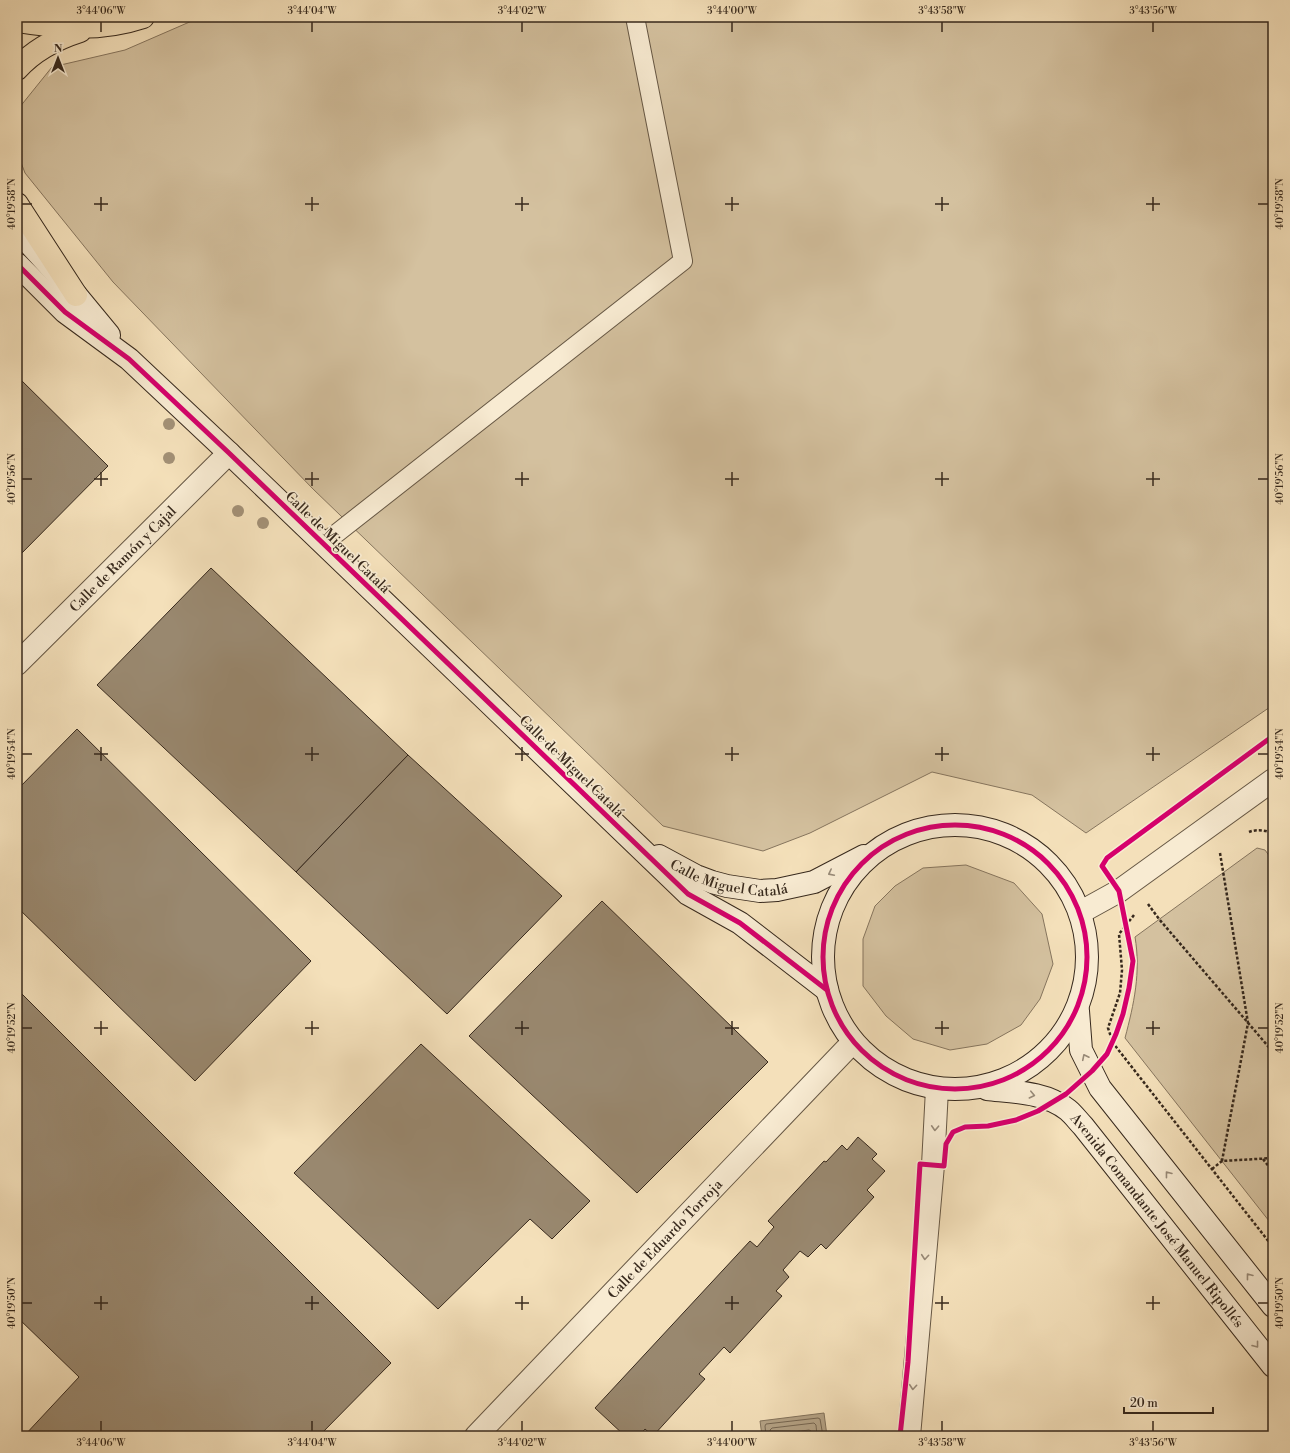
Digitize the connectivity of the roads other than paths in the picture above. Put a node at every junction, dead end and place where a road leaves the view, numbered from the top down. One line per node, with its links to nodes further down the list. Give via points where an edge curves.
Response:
1 (143, 17): 4 (highway)
2 (634, 17): 12 (lane, via 683,260)
3 (17, 21): 4 (highway, via 69,28)
4 (90, 27): 5 (highway, via 48,43)
5 (17, 69)
6 (17, 204): 9 (highway)
7 (17, 230): 9 (street)
8 (17, 264): 10 (street, Calle de Miguel Catalá, via 65,312)
9 (76, 295): 10 (street)
10 (129, 359): 11 (street, Calle de Miguel Catalá)
11 (229, 453): 12 (street, Calle de Miguel Catalá); 13 (street, Calle de Ramón y Cajal)
12 (323, 544): 16 (street, Calle de Miguel Catalá)
13 (17, 664)
14 (1271, 785): 17 (street, via 1119,891)
15 (890, 842): 16 (street, Calle Miguel Catalá, one-way to 16, via 814,882 777,890 727,886 712,882); 17 (street, via 920,830 965,825 1011,837 1050,864); 18 (street, via 857,868 834,904 823,947)
16 (637, 844): 18 (street, Calle Miguel Catalá, via 688,894 740,923)
17 (1081, 912): 19 (street, via 1088,966)
18 (827, 990): 20 (street, via 838,1019)
19 (1078, 1011): 21 (street, via 1041,1060 1008,1079); 23 (street, one-way to 19, via 1100,1088 1081,1050)
20 (854, 1042): 22 (street, via 897,1076); 25 (street, Calle de Eduardo Torroja)
21 (980, 1088): 22 (street); 24 (street, Avenida Comandante José Manuel Ripollés, one-way to 24, via 1032,1094 1068,1110)
22 (937, 1089): 26 (street, one-way to 26, via 933,1166)
23 (1273, 1306)
24 (1273, 1366)
25 (476, 1436)
26 (909, 1436)

